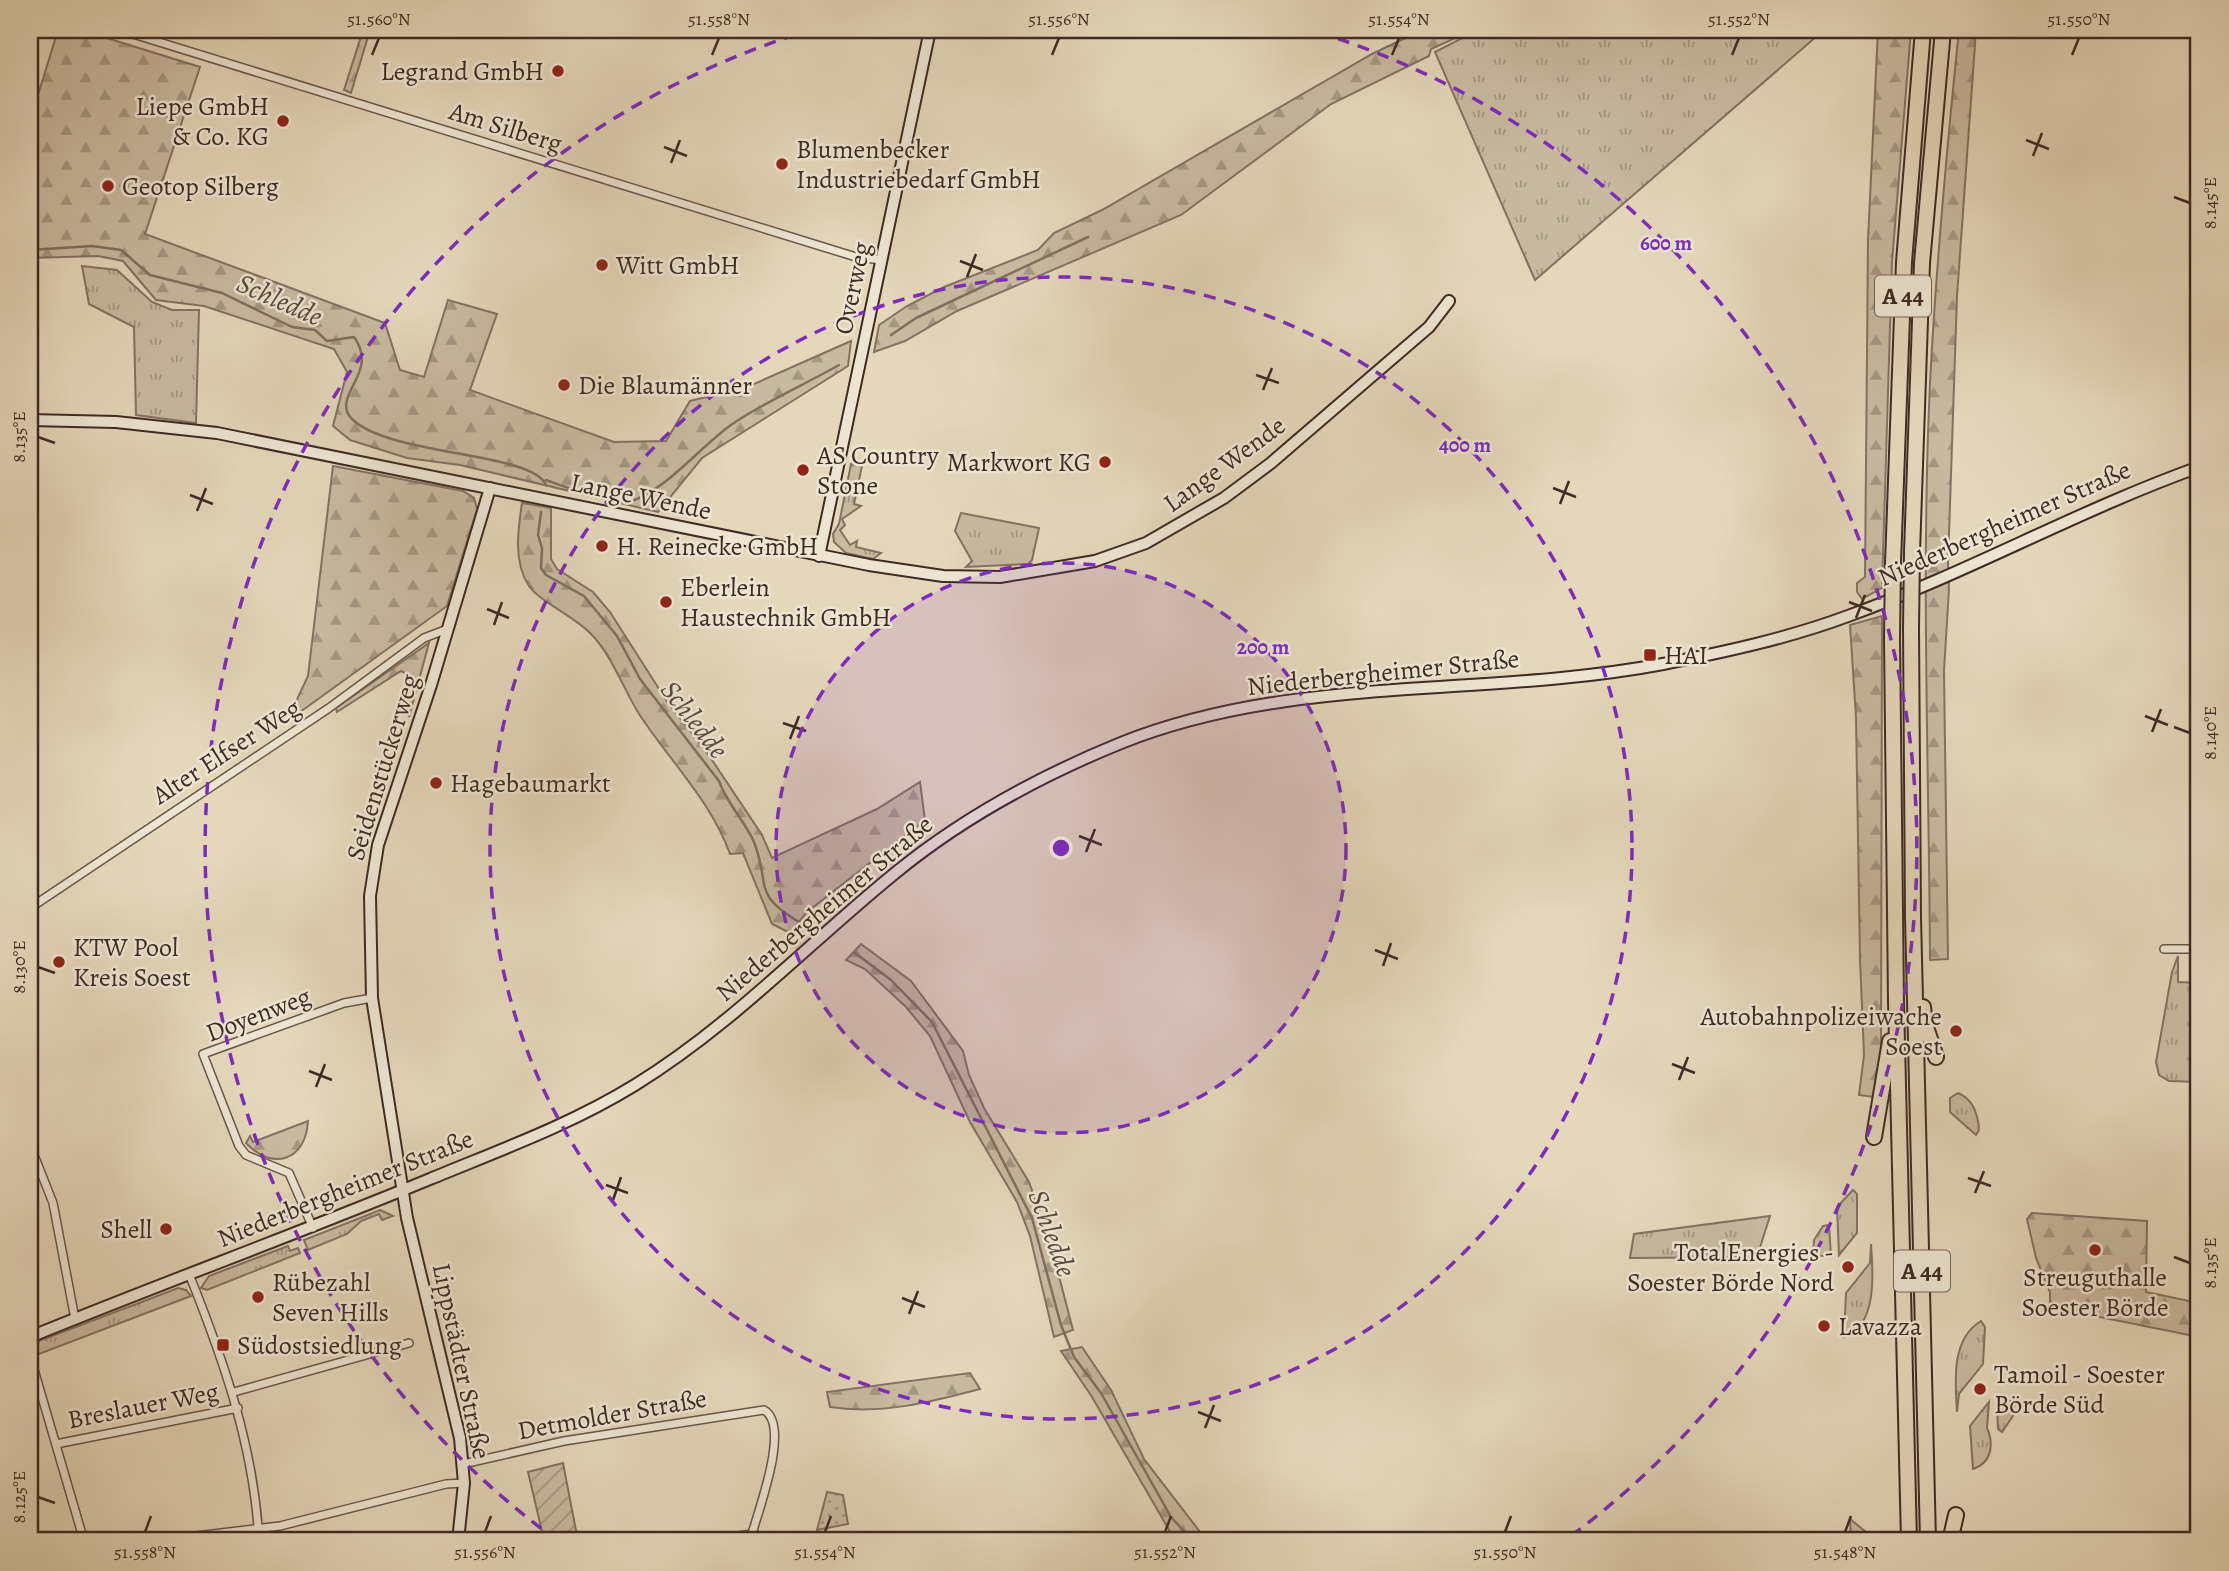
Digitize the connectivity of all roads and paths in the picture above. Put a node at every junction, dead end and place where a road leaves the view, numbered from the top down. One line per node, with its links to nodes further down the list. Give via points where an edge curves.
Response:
1 (120, 30): 5 (street, Am Silberg, via 856,257)
2 (930, 30): 5 (street, Overweg)
3 (1923, 30): 17 (highway, A 44, bridge, via 1904,262 1893,563)
4 (1943, 30): 16 (highway, A 44, bridge, via 1922,263 1912,552 1914,945)
5 (882, 260): 10 (street, Overweg)
6 (1449, 301): 10 (street, Lange Wende, via 1429,327 1270,463 1224,498 1146,543 1095,561 1000,577 918,573)
7 (30, 421): 9 (street, Lange Wende, via 116,422 217,433)
8 (2199, 467): 21 (street, Niederbergheimer Straße, via 1844,617 1735,649 1623,670 1282,701 1129,740 1029,784 947,833 718,1027 640,1082 540,1136)
9 (490, 488): 10 (street, Lange Wende); 11 (street, Seidenstückerweg)
10 (820, 556)
11 (446, 630): 12 (street, Alter Elfser Weg, via 424,638 329,708); 15 (street, Seidenstückerweg, via 378,845 370,896)
12 (30, 908)
13 (2164, 949): 14 (street)
14 (2199, 949)
15 (372, 998): 21 (street, Seidenstückerweg); 22 (street, Doyenweg, via 344,1003 203,1054 239,1146 246,1156 289,1173)
16 (1919, 1001): 18 (highway); 43 (highway, A 44)
17 (1896, 1002): 19 (highway); 42 (highway, A 44)
18 (1936, 1057)
19 (1874, 1137)
20 (30, 1145): 24 (street, via 53,1203)
21 (403, 1191): 22 (street, Niederbergheimer Straße); 31 (street, Lippstädter Straße)
22 (313, 1227): 23 (street, Niederbergheimer Straße)
23 (189, 1274): 24 (street, Niederbergheimer Straße); 28 (street)
24 (75, 1319): 25 (street, Niederbergheimer Straße)
25 (30, 1337)
26 (409, 1343): 28 (street)
27 (30, 1356): 30 (street)
28 (234, 1392): 29 (street)
29 (237, 1408): 30 (street, Breslauer Weg); 34 (street)
30 (56, 1444): 36 (street)
31 (463, 1464): 32 (street, Lippstädter Straße); 35 (street, Detmolder Straße, via 564,1441 761,1409 769,1413 775,1444)
32 (464, 1483): 34 (street); 39 (street, Lippstädter Straße)
33 (1956, 1515): 44 (highway)
34 (258, 1530): 37 (street); 38 (street)
35 (751, 1538): 40 (street); 41 (street)
36 (84, 1541)
37 (154, 1541)
38 (259, 1541)
39 (457, 1541)
40 (707, 1541)
41 (778, 1541)
42 (1909, 1541)
43 (1928, 1541)
44 (1950, 1541)

